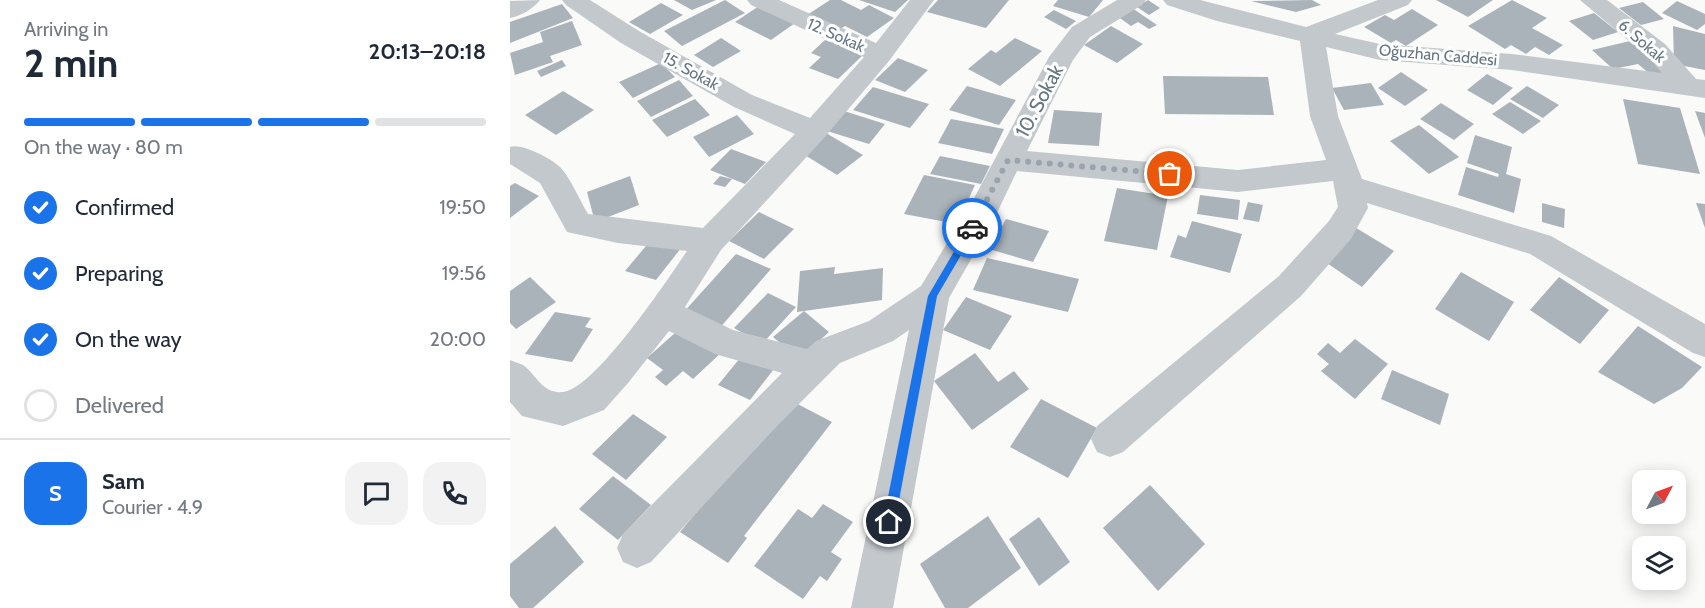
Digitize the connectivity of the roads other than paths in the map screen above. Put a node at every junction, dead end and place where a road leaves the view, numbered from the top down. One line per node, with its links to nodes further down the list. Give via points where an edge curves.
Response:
1 (528, 0): 9 (street)
2 (574, 0): 13 (street, 15. Sokak, via 630,37 743,101)
3 (759, 0): 11 (street, 12. Sokak)
4 (922, 0): 11 (street)
5 (1134, 0): 15 (street, 10. Sokak, via 1080,32 1044,88)
6 (1175, 0): 10 (street, Oğuzhan Caddesi, via 1226,16)
7 (1400, 0): 10 (street)
8 (1593, 0): 12 (street, 6. Sokak)
9 (510, 11)
10 (1311, 34): 12 (street, Oğuzhan Caddesi, via 1380,52 1512,62); 16 (street, via 1324,116)
11 (880, 55): 13 (street)
12 (1697, 88)
13 (814, 131): 17 (street)
14 (517, 155): 17 (street, via 550,175 578,224)
15 (1008, 160): 16 (street, via 1238,181); 18 (street, 10. Sokak)
16 (1347, 178): 20 (street, via 1540,245); 23 (street, via 1353,208 1290,286)
17 (710, 241): 19 (street)
18 (933, 296): 21 (street, via 881,331 828,352); 25 (street, 10. Sokak)
19 (664, 314): 21 (street, via 727,343); 22 (street, via 591,398 563,410 535,404)
20 (1705, 342)
21 (812, 366): 24 (street)
22 (510, 376)
23 (1110, 439)
24 (636, 548)
25 (872, 608)

